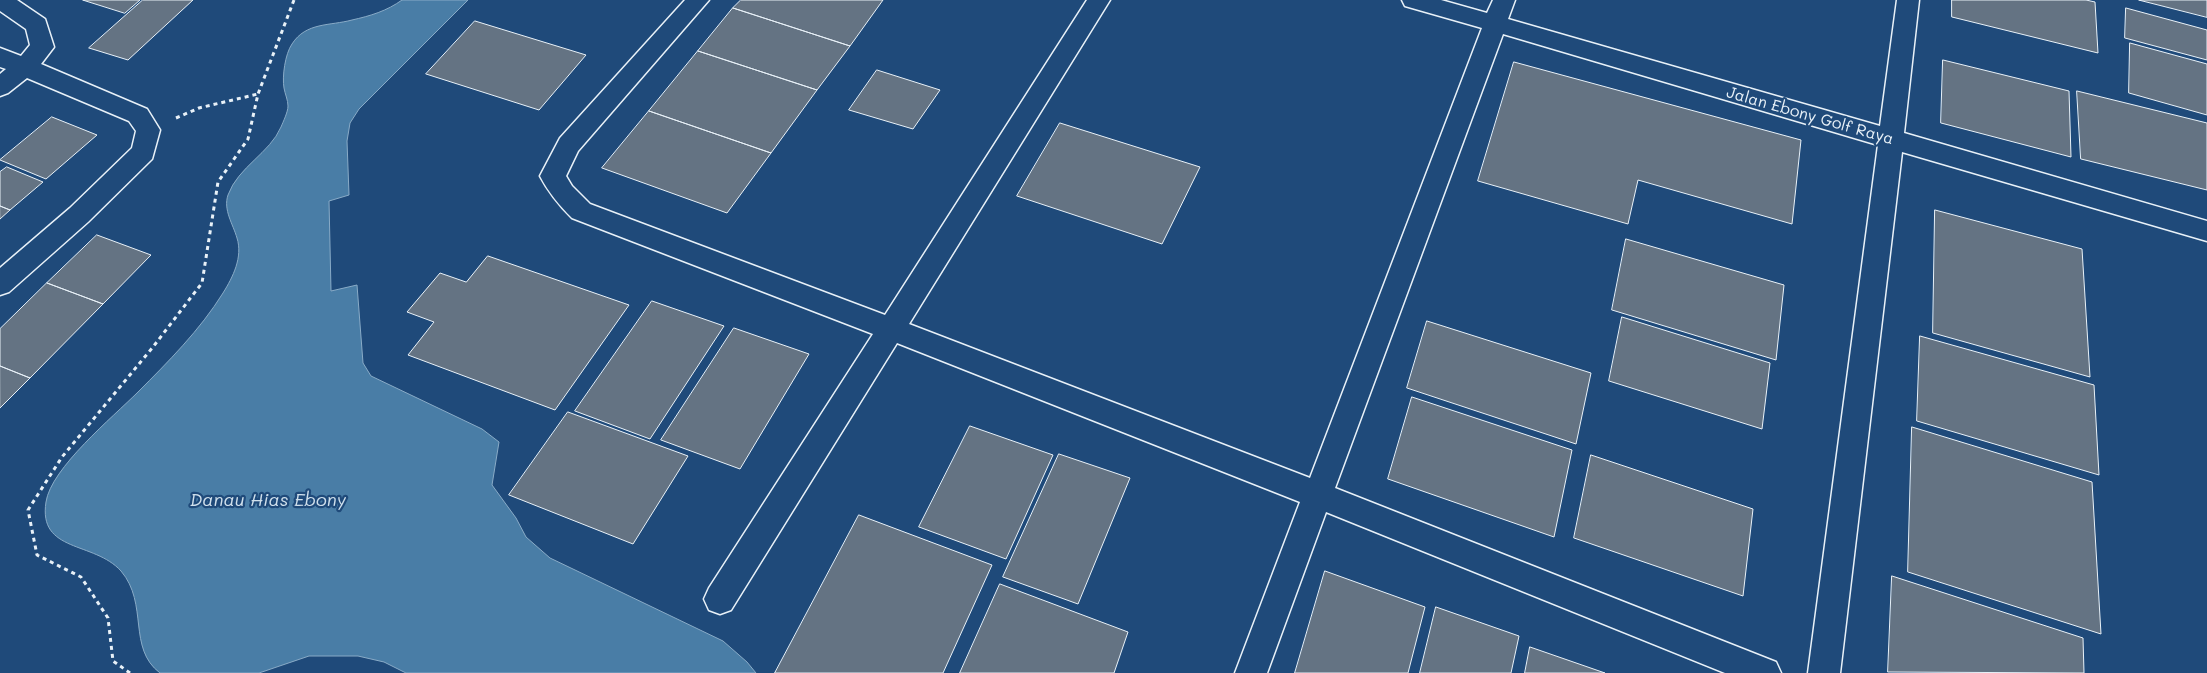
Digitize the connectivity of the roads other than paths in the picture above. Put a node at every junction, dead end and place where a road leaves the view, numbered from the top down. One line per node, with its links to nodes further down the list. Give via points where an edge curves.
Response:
1 (1, 0): 8 (street, via 37,25 42,38 42,46)
2 (698, 0): 13 (street, via 569,144 553,176 563,193 582,211)
3 (1098, 0): 13 (street)
4 (1413, 0): 6 (street, Jalan Ebony Golf Raya)
5 (1908, 0): 10 (street)
6 (1500, 12): 10 (street, Jalan Ebony Golf Raya); 14 (street)
7 (0, 57): 8 (street)
8 (24, 68): 9 (street); 12 (street, via 138,115 148,130 144,152 79,215)
9 (0, 87)
10 (1890, 139): 11 (street, Jalan Ebony Golf Raya); 18 (street)
11 (2207, 231)
12 (0, 284)
13 (893, 328): 14 (street); 15 (street)
14 (1319, 493): 16 (street); 17 (street)
15 (720, 598)
16 (1251, 673)
17 (1765, 673)
18 (1824, 673)

